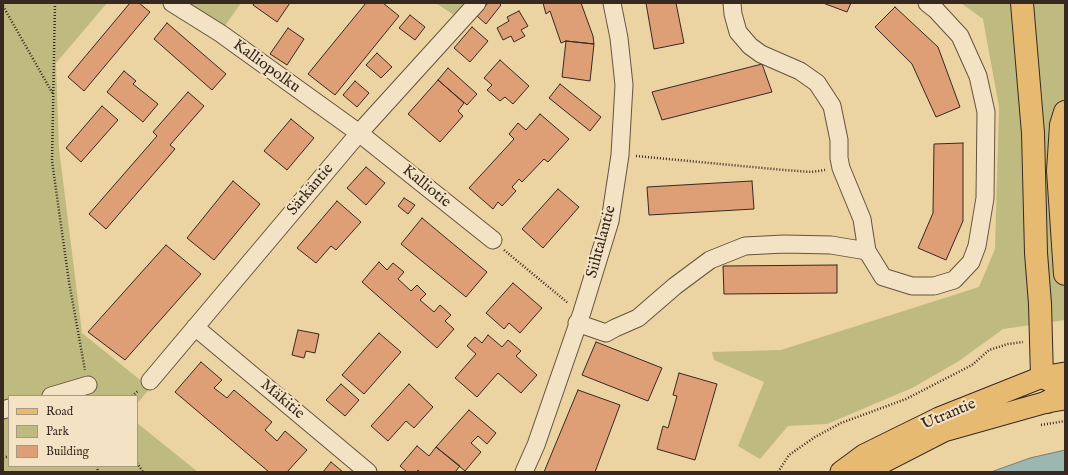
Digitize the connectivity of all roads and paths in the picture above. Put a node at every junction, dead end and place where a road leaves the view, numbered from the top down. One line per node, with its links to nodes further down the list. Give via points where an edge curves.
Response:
1 (55, 3): 9 (path)
2 (172, 3): 11 (street, Kalliopolku, via 220,33)
3 (477, 3): 11 (street, Särkäntie)
4 (612, 3): 12 (street, Siihtalantie, via 624,85)
5 (732, 3): 13 (street, via 738,32 750,46 761,54 800,71 817,83 832,106 839,140 838,158)
6 (927, 3): 15 (street, via 960,36 978,76 986,112 985,198 977,246 971,262 954,280 934,286 912,286 883,277)
7 (1022, 3): 19 (highway, via 1032,133)
8 (3, 6): 9 (path)
9 (53, 95): 23 (path, via 52,161 69,282)
10 (1065, 112): 16 (highway, via 1061,125 1058,171)
11 (359, 133): 14 (street, Kalliotie); 18 (street, Särkäntie)
12 (620, 155): 13 (path, via 812,172); 17 (street, Siihtalantie, via 610,221)
13 (841, 168): 15 (street, via 862,219)
14 (493, 240): 17 (path, via 561,298)
15 (867, 251): 17 (street, via 830,245 745,246 710,260 638,318 606,333)
16 (1065, 274)
17 (580, 318): 28 (street, Siihtalantie, via 536,445)
18 (195, 327): 22 (street, Särkäntie); 27 (street, Mäkitie)
19 (1040, 340): 21 (highway); 29 (path, via 1008,344 989,350 972,365 906,399 841,423 789,455)
20 (1065, 373): 21 (main road, Utrantie)
21 (1042, 377): 24 (highway); 30 (main road, Utrantie, via 938,418 864,455)
22 (150, 381)
23 (88, 386): 25 (street)
24 (1065, 387)
25 (55, 395)
26 (1059, 398): 31 (main road, Utrantie, via 944,432)
27 (368, 472)
28 (524, 472)
29 (778, 472)
30 (841, 472)
31 (864, 472)

